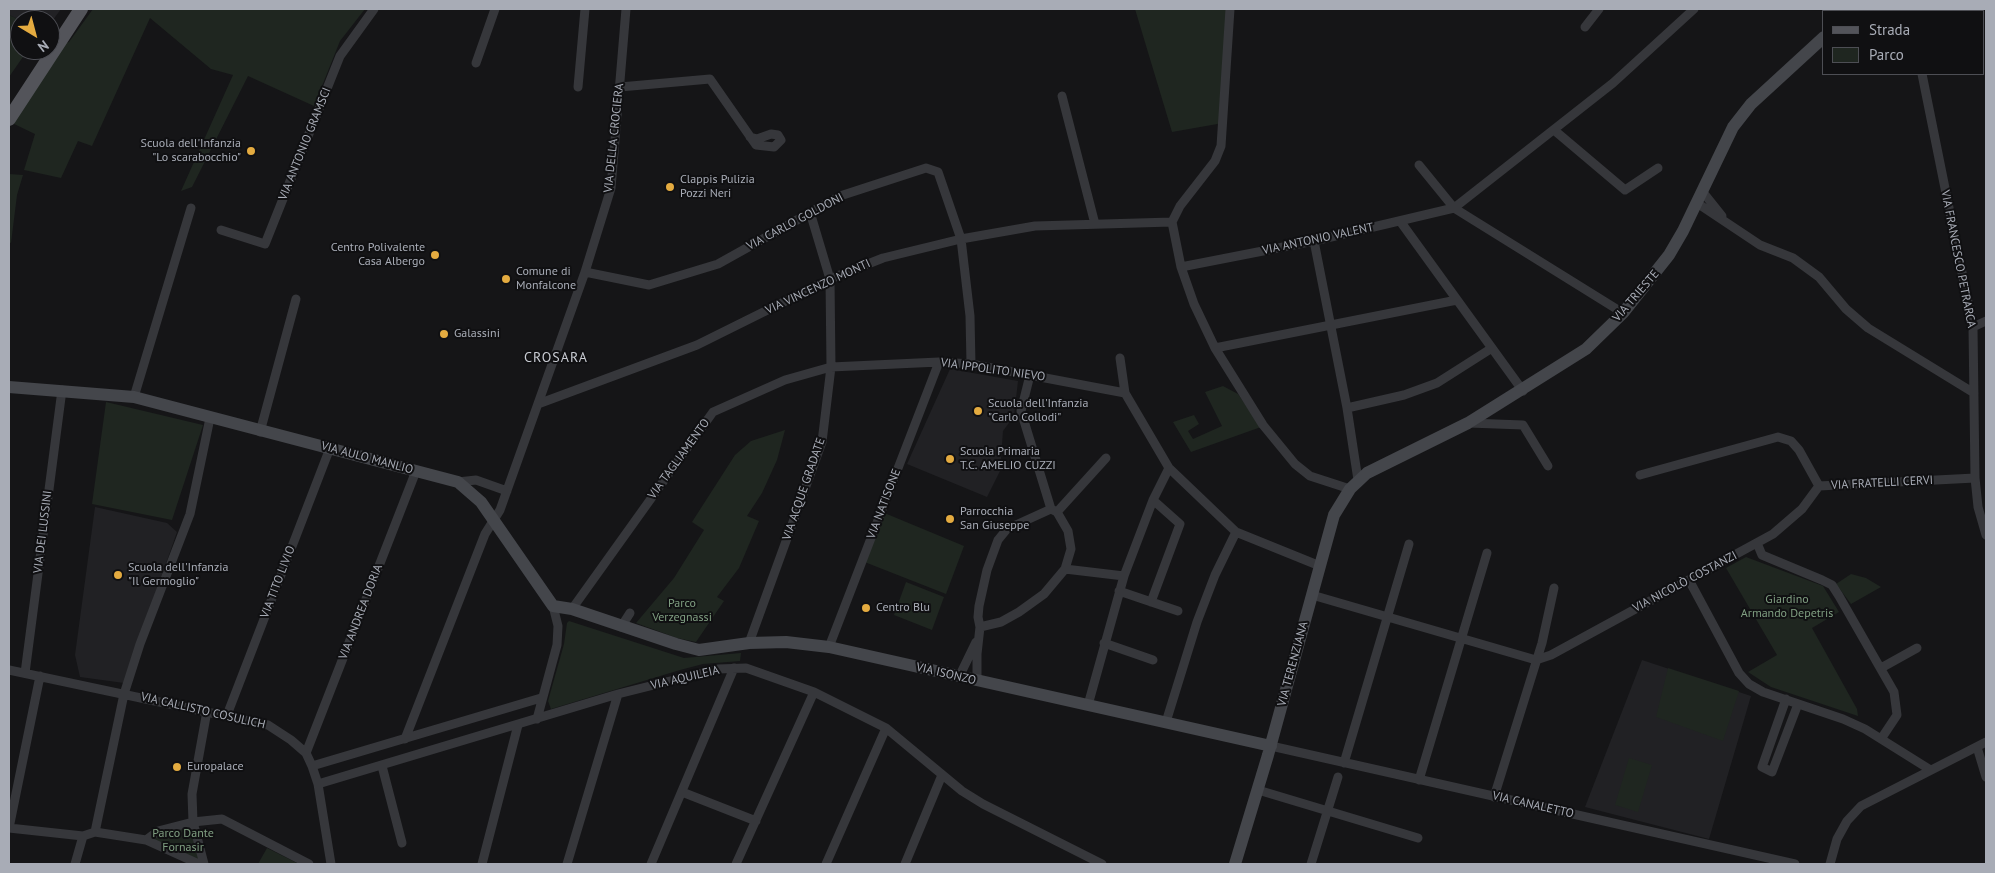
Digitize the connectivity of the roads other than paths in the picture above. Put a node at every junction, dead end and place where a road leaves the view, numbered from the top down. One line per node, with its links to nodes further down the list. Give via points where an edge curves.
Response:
1 (72, 9): 10 (main road)
2 (81, 9): 20 (main road)
3 (374, 9): 34 (street, VIA ANTONIO GRAMSCI, via 340,56 265,244)
4 (495, 9): 14 (street)
5 (585, 9): 16 (street)
6 (626, 9): 17 (street, VIA DELLA CROCIERA)
7 (1230, 9): 31 (street, via 1221,146 1216,161 1180,206)
8 (1599, 9): 11 (street)
9 (1694, 9): 21 (street, via 1613,83)
10 (60, 26)
11 (1585, 27)
12 (1822, 39): 25 (street, VIA TRIESTE, via 1751,104 1733,127)
13 (36, 60): 19 (main road)
14 (476, 63)
15 (1922, 75): 45 (street, VIA FRANCESCO PETRARCA)
16 (578, 87)
17 (620, 87): 22 (street, via 710,79); 38 (street, VIA DELLA CROCIERA, via 611,188)
18 (1062, 96): 32 (street)
19 (9, 102)
20 (9, 119)
21 (1554, 130): 24 (street, via 1625,190); 28 (street)
22 (750, 137)
23 (1419, 165): 28 (street)
24 (1658, 168)
25 (1702, 191): 26 (street, VIA TRIESTE); 33 (street)
26 (1697, 203): 33 (street); 42 (street, VIA TRIESTE, via 1669,255)
27 (191, 208): 58 (street)
28 (1454, 208): 30 (street, VIA ANTONIO VALENT); 42 (street)
29 (810, 212): 35 (street, VIA CARLO GOLDONI, via 840,196 926,168 938,172); 38 (street, VIA CARLO GOLDONI, via 718,264 649,285); 39 (street, VIA ACQUE GRADATE)
30 (1400, 221): 36 (street, VIA ANTONIO VALENT); 41 (street)
31 (1172, 222): 32 (street, VIA VINCENZO MONTI); 37 (street)
32 (1095, 224): 35 (street, VIA VINCENZO MONTI, via 1035,226)
33 (1729, 224): 57 (street, via 1760,245 1793,258 1819,277 1846,309 1868,328)
34 (221, 230)
35 (961, 239): 39 (street, VIA VINCENZO MONTI, via 883,258); 50 (street, via 970,316)
36 (1314, 241): 37 (street, VIA ANTONIO VALENT); 44 (street)
37 (1181, 268): 46 (street)
38 (585, 272): 59 (street, VIA DELLA CROCIERA)
39 (830, 279): 51 (street, VIA ACQUE GRADATE); 59 (street, VIA VINCENZO MONTI, via 697,345)
40 (296, 299): 63 (street)
41 (1457, 300): 44 (street); 47 (street)
42 (1623, 313): 55 (street, VIA TRIESTE, via 1586,349)
43 (1986, 321): 45 (street)
44 (1331, 325): 46 (street); 60 (street)
45 (1972, 327): 57 (street, VIA FRANCESCO PETRARCA)
46 (1215, 348): 71 (street, via 1263,425 1295,464 1310,476)
47 (1492, 348): 55 (street); 60 (street, via 1437,383 1404,395)
48 (1120, 358): 56 (street)
49 (939, 362): 50 (street, VIA IPPOLITO NIEVO); 51 (street, VIA IPPOLITO NIEVO); 102 (street, VIA NATISONE)
50 (971, 364): 52 (street, VIA IPPOLITO NIEVO)
51 (831, 367): 92 (street, VIA TAGLIAMENTO, via 785,380 713,412); 100 (street, VIA ACQUE GRADATE, via 822,442)
52 (1030, 374): 56 (street, VIA IPPOLITO NIEVO); 76 (street, via 1021,411)
53 (9, 387): 54 (street, VIA AULO MANLIO)
54 (62, 390): 58 (street, VIA AULO MANLIO); 109 (street, VIA DEI LUSSINI)
55 (1523, 391): 62 (street, VIA TRIESTE)
56 (1125, 393): 67 (street)
57 (1974, 393): 70 (street, VIA FRANCESCO PETRARCA)
58 (134, 397): 61 (street, VIA AULO MANLIO)
59 (538, 404): 74 (street, VIA DELLA CROCIERA)
60 (1347, 408): 71 (street)
61 (210, 418): 63 (street, VIA AULO MANLIO); 114 (street, via 190,514)
62 (1468, 423): 66 (street, via 1523,425); 71 (street, VIA TRIESTE)
63 (260, 432): 64 (street, VIA AULO MANLIO)
64 (330, 448): 68 (street, VIA AULO MANLIO); 121 (street, VIA TITO LIVIO)
65 (1106, 458): 76 (street)
66 (1548, 466)
67 (1169, 468): 75 (street); 78 (street)
68 (416, 471): 72 (street, VIA AULO MANLIO); 131 (street, VIA ANDREA DORIA)
69 (1640, 475): 73 (street, VIA FRATELLI CERVI, via 1778,437 1791,441 1799,450)
70 (1975, 478): 73 (street, VIA FRATELLI CERVI); 79 (street, VIA FRANCESCO PETRARCA, via 1978,507)
71 (1359, 481): 83 (street, VIA TERENZIANA, via 1334,515)
72 (458, 482): 74 (street, via 476,480); 77 (street, VIA AULO MANLIO, via 481,502)
73 (1819, 486): 80 (street, VIA NICOLÒ COSTANZI, via 1788,522)
74 (507, 491): 77 (street, VIA DELLA CROCIERA)
75 (1153, 500): 85 (street); 90 (street, via 1180,524)
76 (1054, 510): 84 (street, via 1068,531 1071,549); 97 (street, via 1007,528 998,540 979,606)
77 (493, 521): 91 (street, VIA AULO MANLIO); 126 (street, VIA DELLA CROCIERA, via 485,534)
78 (1236, 532): 83 (street); 123 (street, via 1197,622)
79 (1986, 534)
80 (1756, 543): 86 (street, VIA NICOLÒ COSTANZI); 107 (street, via 1762,555 1832,586)
81 (1408, 544): 95 (street)
82 (1487, 553): 98 (street)
83 (1320, 566): 89 (street, VIA TERENZIANA)
84 (1065, 569): 85 (street); 97 (street, via 1044,594 1019,612 1001,622)
85 (1124, 576): 88 (street)
86 (1689, 580): 105 (street, VIA NICOLÒ COSTANZI, via 1551,655); 117 (street, via 1739,673 1749,684)
87 (1554, 588): 105 (street)
88 (1119, 591): 90 (street); 101 (street)
89 (1312, 595): 95 (street); 129 (street, VIA TERENZIANA)
90 (1151, 602): 93 (street)
91 (552, 606): 92 (street, VIA ISONZO); 116 (street, VIA AULO MANLIO, via 558,626 557,645)
92 (572, 609): 96 (street, VIA ISONZO)
93 (1178, 611)
94 (630, 613): 96 (street)
95 (1388, 617): 98 (street); 132 (street)
96 (621, 627): 100 (street, VIA ISONZO, via 699,650)
97 (980, 627): 99 (street)
98 (1462, 639): 105 (street); 139 (street)
99 (978, 640): 111 (street); 112 (street)
100 (749, 643): 102 (street, VIA ISONZO, via 786,642)
101 (1104, 643): 104 (street); 119 (street)
102 (829, 647): 111 (street, VIA ISONZO)
103 (1917, 648): 107 (street)
104 (1153, 660)
105 (1536, 660): 143 (street)
106 (734, 668): 113 (street, VIA AQUILEIA, via 746,668); 115 (street, VIA AQUILEIA, via 718,669); 142 (street)
107 (1881, 668): 127 (street, via 1894,692 1897,716)
108 (9, 670): 109 (street, VIA CALLISTO COSULICH)
109 (25, 673): 110 (street, VIA CALLISTO COSULICH)
110 (40, 676): 114 (street, VIA CALLISTO COSULICH); 147 (street)
111 (959, 677): 112 (street, VIA ISONZO)
112 (977, 681): 119 (street, VIA ISONZO)
113 (814, 692): 125 (street, VIA AQUILEIA); 145 (street)
114 (124, 694): 120 (street, VIA CALLISTO COSULICH); 148 (street)
115 (618, 694): 122 (street, VIA AQUILEIA); 160 (street)
116 (541, 698): 122 (street, VIA AULO MANLIO); 126 (street)
117 (1786, 699): 118 (street); 118 (street, via 1762,767 1772,772)
118 (1798, 704): 127 (street, via 1843,719)
119 (1088, 705): 123 (street, VIA ISONZO)
120 (207, 711): 121 (street, VIA CALLISTO COSULICH); 146 (street, via 192,794)
121 (227, 715): 131 (street, VIA CALLISTO COSULICH, via 268,725)
122 (537, 719): 124 (street, VIA AQUILEIA)
123 (1166, 722): 129 (street, VIA ISONZO)
124 (518, 725): 134 (street, VIA AQUILEIA); 159 (street)
125 (886, 728): 136 (street, VIA AQUILEIA); 163 (street)
126 (405, 739): 133 (street)
127 (1881, 739): 135 (street)
128 (1986, 742): 130 (street)
129 (1271, 746): 132 (street, VIA CANALETTO); 141 (street, VIA TERENZIANA)
130 (1976, 747): 135 (street); 138 (street)
131 (306, 753): 133 (street, VIA CALLISTO COSULICH)
132 (1344, 763): 139 (street, VIA CANALETTO)
133 (312, 766): 140 (street, VIA CALLISTO COSULICH)
134 (382, 766): 140 (street, VIA AQUILEIA); 152 (street)
135 (1929, 769): 169 (street, via 1861,806 1837,839)
136 (942, 775): 153 (street, VIA AQUILEIA, via 983,804); 164 (street)
137 (1338, 777): 144 (street)
138 (1986, 777)
139 (1419, 780): 143 (street, VIA CANALETTO)
140 (318, 784): 158 (street, VIA CALLISTO COSULICH)
141 (1258, 790): 144 (street); 166 (street, VIA TERENZIANA)
142 (682, 792): 145 (street); 161 (street)
143 (1494, 797): 168 (street, VIA CANALETTO)
144 (1327, 812): 150 (street); 167 (street)
145 (756, 820): 162 (street)
146 (193, 822): 151 (street, via 158,832); 156 (street); 157 (street, via 222,819)
147 (9, 828): 149 (street)
148 (95, 832): 149 (street); 151 (street)
149 (83, 836): 154 (street)
150 (1418, 838)
151 (146, 840): 155 (street)
152 (402, 844)
153 (1083, 860): 165 (street, VIA AQUILEIA)
154 (75, 864)
155 (199, 864)
156 (204, 864)
157 (308, 864)
158 (331, 864)
159 (482, 864)
160 (567, 864)
161 (651, 864)
162 (736, 864)
163 (826, 864)
164 (905, 864)
165 (1102, 864)
166 (1235, 864)
167 (1310, 864)
168 (1795, 864)
169 (1830, 864)

